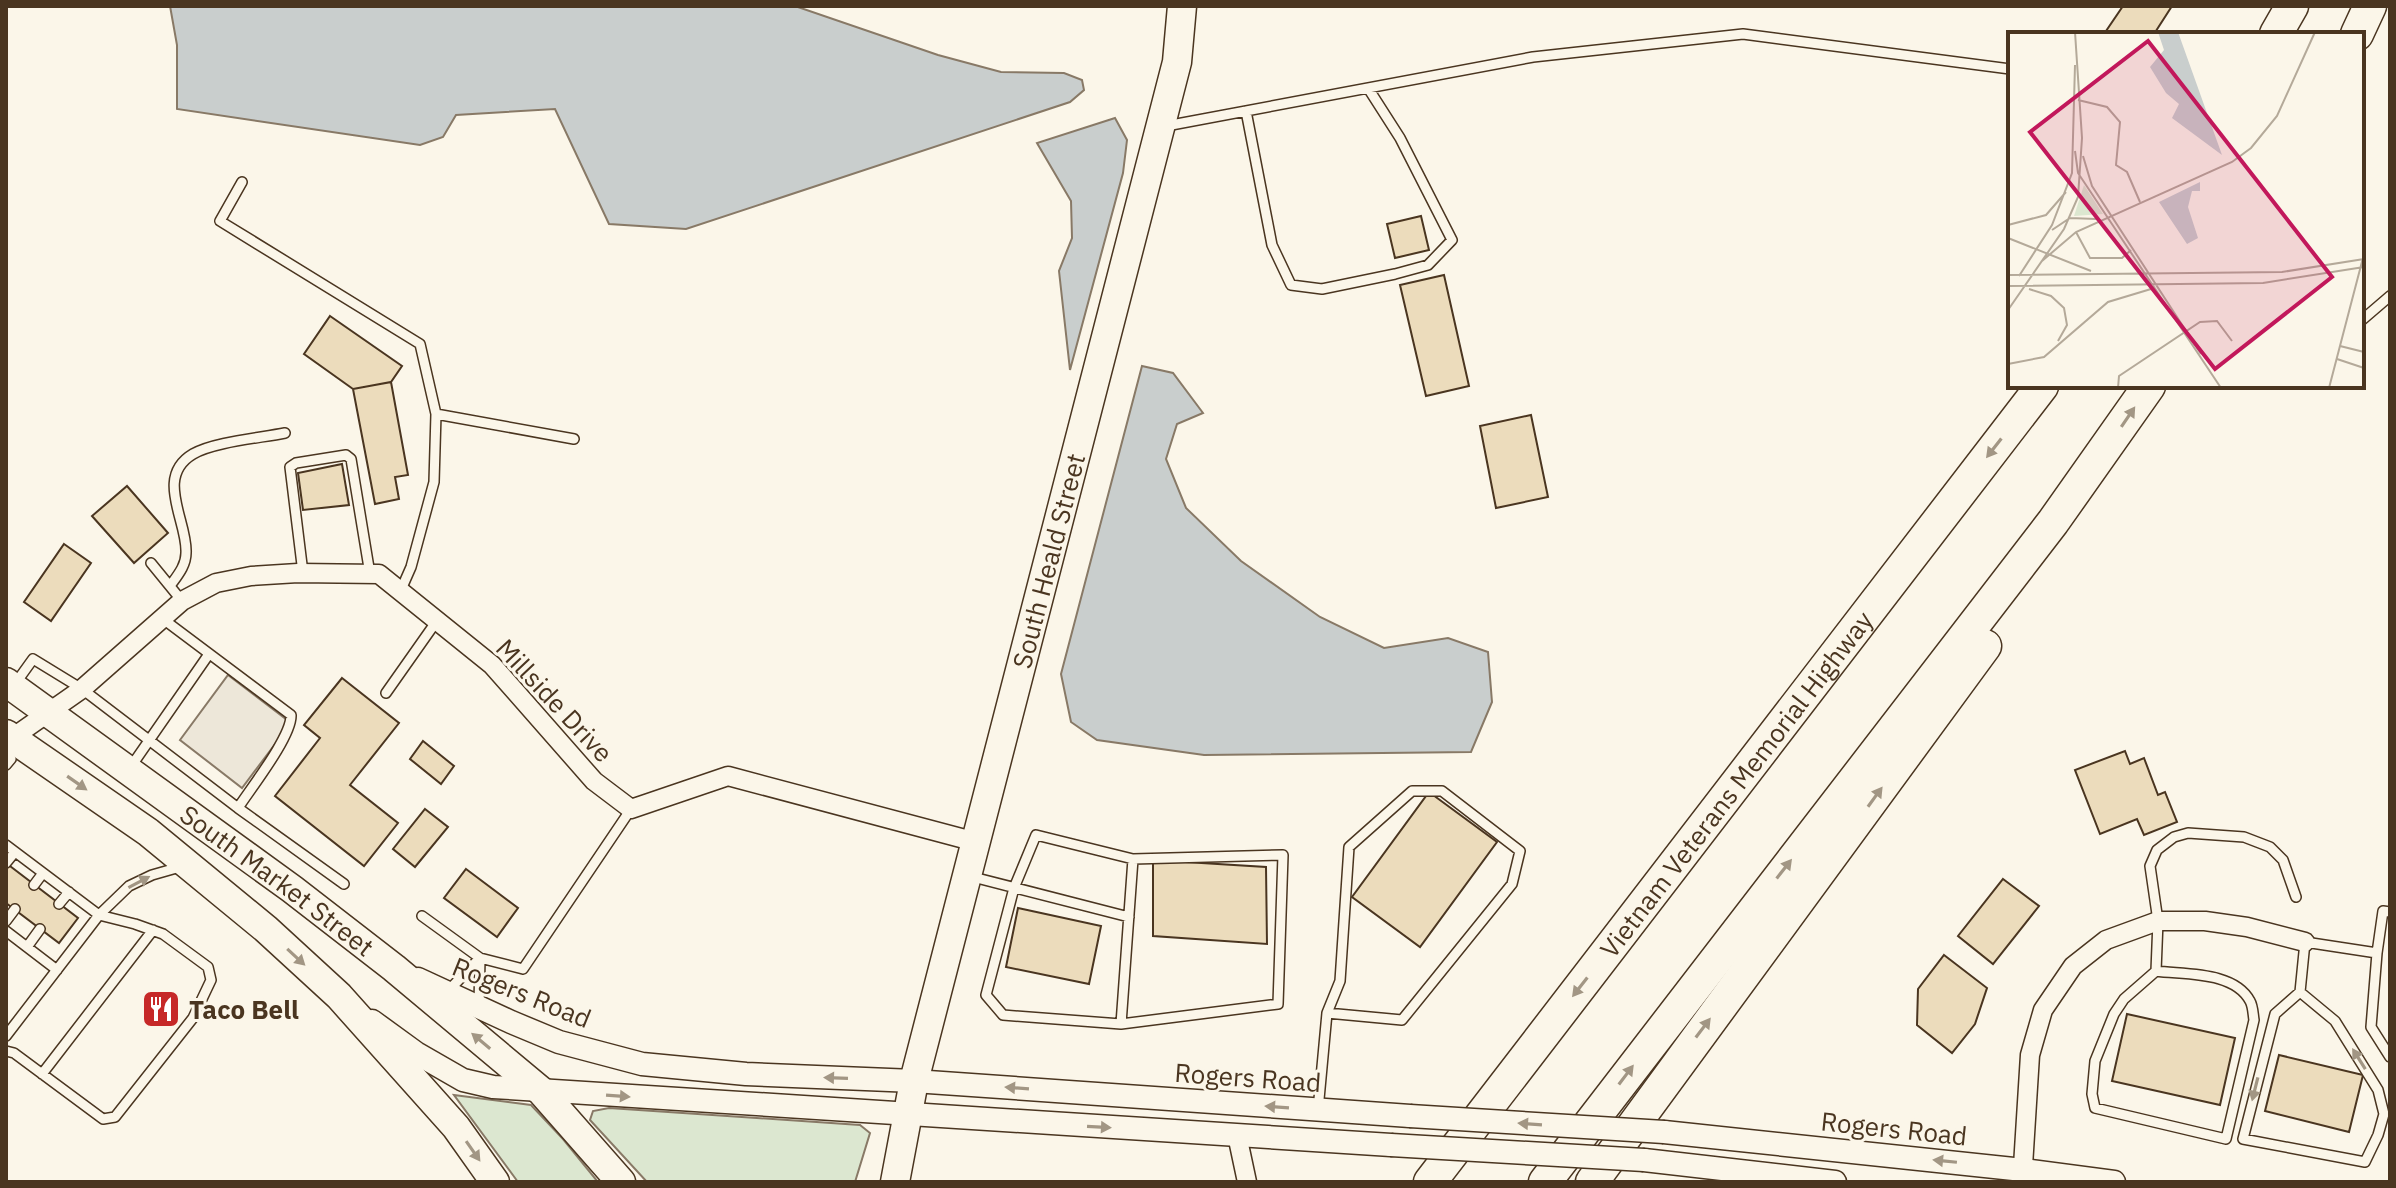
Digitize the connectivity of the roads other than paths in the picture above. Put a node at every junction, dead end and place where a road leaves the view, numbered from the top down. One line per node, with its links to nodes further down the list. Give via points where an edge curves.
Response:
1 (1182, 6): 9 (main road, South Heald Street, via 1177,62)
2 (2292, 6): 4 (highway)
3 (2370, 6): 5 (highway)
4 (2277, 32)
5 (2358, 32)
6 (2008, 69): 7 (lane, via 1743,34 1533,57)
7 (1368, 88): 8 (lane); 8 (lane, via 1452,240 1428,265 1322,289 1291,285 1272,245)
8 (1246, 111): 9 (lane)
9 (1159, 127): 37 (main road, South Heald Street)
10 (242, 182): 15 (lane, via 220,221 420,344)
11 (2390, 296): 12 (lane)
12 (2364, 318)
13 (2040, 388): 90 (highway, Vietnam Veterans Memorial Highway, one-way to 90)
14 (2148, 388): 18 (highway, one-way to 14)
15 (436, 414): 17 (lane); 23 (lane, via 434,482)
16 (285, 433): 22 (lane, via 214,447 182,463 175,477 175,500 187,554)
17 (574, 439)
18 (2094, 467): 91 (highway, one-way to 18); 92 (highway, one-way to 18, via 2031,585)
19 (151, 563): 22 (lane)
20 (303, 573): 21 (street); 21 (lane, via 290,467 346,455 351,459); 24 (street, via 216,583)
21 (370, 574): 23 (street, Millside Drive, via 379,574)
22 (170, 586): 24 (lane)
23 (400, 592): 26 (street, Millside Drive)
24 (182, 601): 25 (street)
25 (163, 619): 27 (lane); 29 (street)
26 (436, 622): 30 (lane); 36 (street, Millside Drive, via 492,665 594,781)
27 (209, 654): 32 (lane); 35 (lane, via 291,715 292,725)
28 (9, 685): 29 (lane, via 33,659); 31 (main road, South Market Street)
29 (82, 689): 31 (street); 32 (lane)
30 (386, 693)
31 (49, 712): 33 (street); 34 (main road, South Market Street)
32 (150, 739): 34 (lane); 35 (lane)
33 (7, 746): 42 (main road, South Market Street, one-way to 42, via 148,832)
34 (128, 770): 65 (main road, South Market Street)
35 (238, 808): 45 (lane)
36 (631, 809): 37 (street, via 728,776); 64 (lane, via 523,969)
37 (976, 842): 44 (main road, South Heald Street)
38 (6, 845): 39 (lane)
39 (15, 852): 41 (lane); 43 (lane)
40 (1133, 859): 47 (lane, via 1036,835); 55 (lane); 73 (lane, via 1283,855 1278,1004)
41 (6, 863)
42 (187, 864): 53 (lane, one-way to 42, via 129,886); 70 (main road, South Market Street, one-way to 70)
43 (43, 873): 46 (lane); 48 (lane)
44 (967, 876): 47 (lane); 78 (main road, South Heald Street)
45 (344, 884)
46 (34, 885)
47 (1014, 888): 55 (lane); 73 (lane, via 986,995 1003,1015)
48 (69, 892): 50 (lane); 53 (lane)
49 (2296, 897): 57 (lane, via 2283,860 2270,847 2244,837 2188,833 2157,850 2150,866)
50 (59, 904)
51 (15, 909): 56 (lane)
52 (2390, 912): 63 (lane, via 2383,911)
53 (99, 915): 59 (lane); 66 (lane)
54 (422, 916): 64 (lane)
55 (1129, 917): 73 (lane)
56 (6, 921)
57 (2158, 921): 61 (street, via 2205,921); 67 (lane); 84 (street, via 2106,940 2084,957 2043,1010 2030,1055)
58 (40, 929): 62 (lane)
59 (153, 930): 77 (lane); 77 (lane, via 208,967 211,980 193,1018 115,1117 103,1119)
60 (6, 931): 62 (lane)
61 (2305, 942): 63 (lane); 68 (lane)
62 (27, 947): 66 (lane)
63 (2377, 953): 76 (lane, via 2371,1027)
64 (480, 958): 69 (lane); 71 (lane)
65 (394, 968): 69 (street, Rogers Road); 79 (main road, South Market Street, one-way to 65)
66 (57, 970): 74 (lane)
67 (2156, 971): 67 (lane, via 2114,1014 2095,1061 2095,1108 2226,1139 2254,1020 2251,1002 2239,987 2212,977)
68 (2300, 992): 80 (lane, one-way to 68, via 2335,1021); 80 (lane, one-way to 80, via 2275,1014 2243,1139 2365,1162)
69 (447, 993): 71 (street, Rogers Road)
70 (339, 996): 79 (street, via 416,1053 463,1080); 85 (main road, South Market Street, one-way to 85, via 451,1121)
71 (479, 1008): 78 (street, Rogers Road, one-way to 71, via 642,1064 559,1042)
72 (1327, 1013): 72 (lane, via 1340,981 1349,847 1412,791 1442,791 1520,851 1512,884 1402,1020); 81 (lane)
73 (1121, 1024)
74 (6, 1036)
75 (6, 1051): 77 (lane)
76 (2390, 1057)
77 (42, 1074)
78 (914, 1081): 81 (street, Rogers Road, one-way to 78); 82 (main road, South Heald Street)
79 (541, 1091): 82 (street, one-way to 82); 86 (main road, South Market Street)
80 (2386, 1107)
81 (1318, 1110): 84 (street, Rogers Road, one-way to 81, bridge, via 1664,1132)
82 (909, 1115): 83 (street, one-way to 83); 87 (main road, South Heald Street); 88 (main road, South Heald Street)
83 (1237, 1135): 89 (street); 93 (street, bridge, via 1644,1160)
84 (2022, 1176): 94 (street, Rogers Road)
85 (495, 1182)
86 (621, 1182)
87 (877, 1182)
88 (895, 1182)
89 (1247, 1182)
90 (1430, 1182)
91 (1545, 1182)
92 (1592, 1182)
93 (1835, 1182)
94 (2114, 1182)

